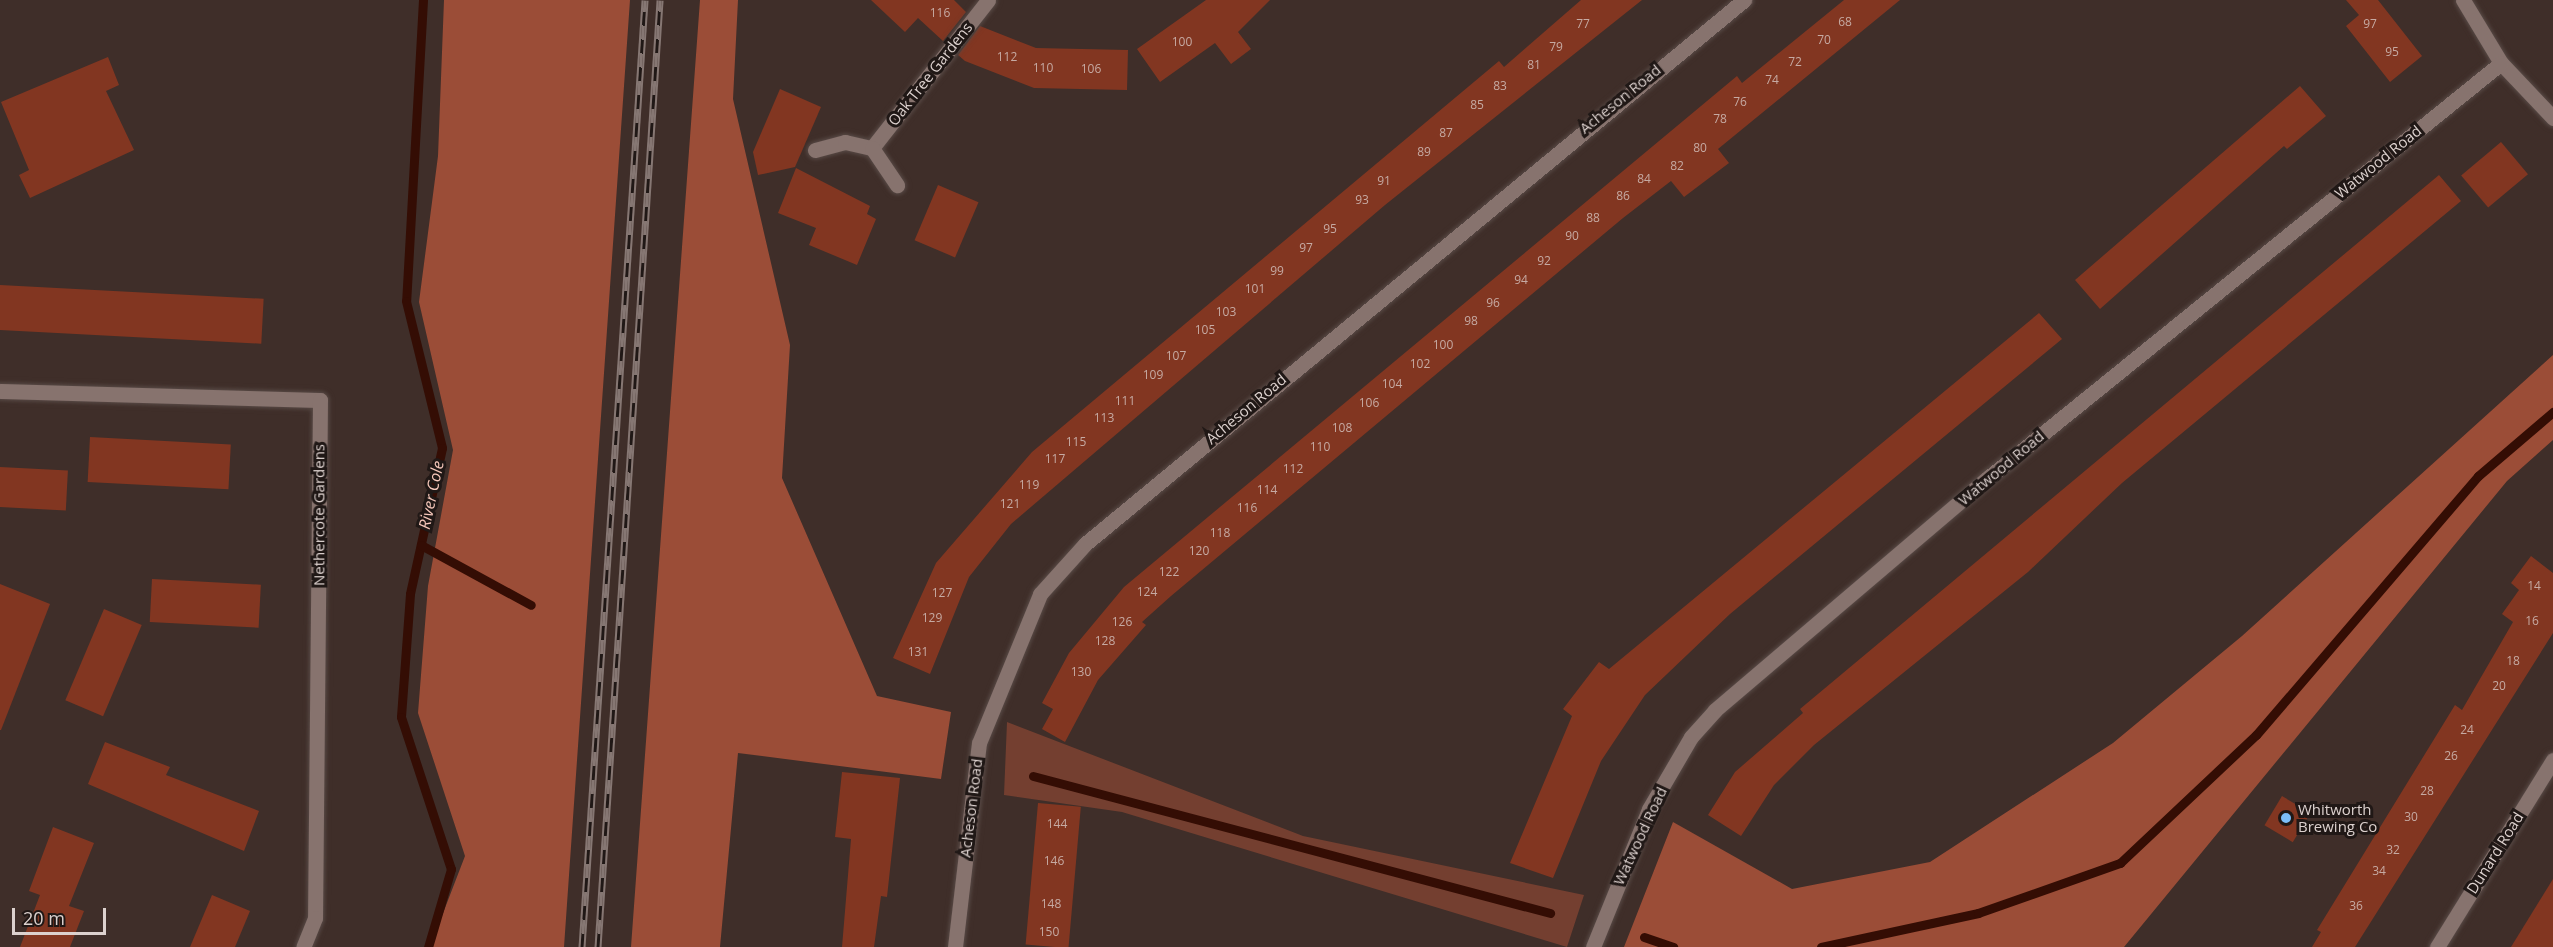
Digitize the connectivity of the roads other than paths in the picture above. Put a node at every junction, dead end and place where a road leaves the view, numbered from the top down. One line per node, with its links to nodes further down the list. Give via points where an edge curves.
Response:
1 (988, 0): 6 (street, Oak Tree Gardens)
2 (1744, 0): 12 (street, Acheson Road, via 1085,544 1040,594 979,743)
3 (2463, 0): 4 (street)
4 (2501, 63): 5 (street); 13 (street, Watwood Road, via 1989,477 1715,710 1691,737 1649,809)
5 (2553, 118)
6 (872, 148): 7 (street, via 845,142); 8 (street)
7 (815, 150)
8 (897, 185)
9 (0, 391): 11 (street, Nethercote Gardens, via 320,400 315,918)
10 (2553, 760): 14 (street, Dunard Road)
11 (303, 947)
12 (955, 947)
13 (1593, 947)
14 (2437, 947)

